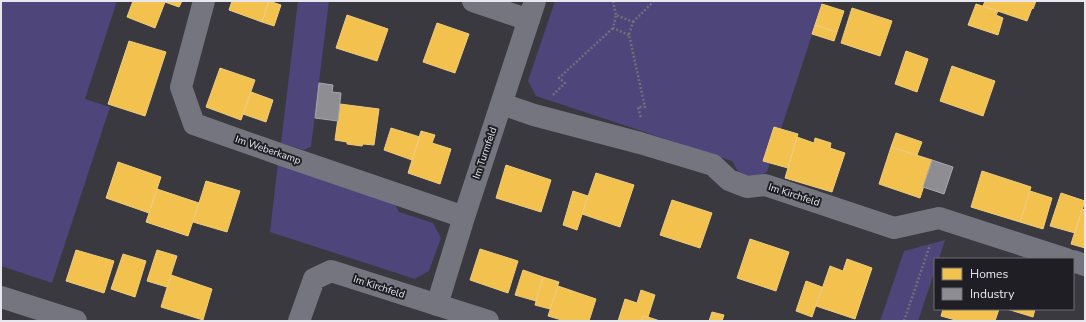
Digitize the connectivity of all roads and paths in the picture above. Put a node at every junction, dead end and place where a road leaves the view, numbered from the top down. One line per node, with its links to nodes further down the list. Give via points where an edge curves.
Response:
1 (204, 1): 13 (street, Im Weberkamp, via 181,87 194,124)
2 (473, 1): 5 (street)
3 (613, 1): 6 (path)
4 (654, 1): 7 (path)
5 (532, 10): 10 (street, Im Turmfeld)
6 (616, 15): 7 (path); 8 (path)
7 (633, 22): 9 (path)
8 (612, 28): 9 (path); 11 (path, via 559,78 565,83)
9 (629, 35): 12 (path, via 645,106 638,107 644,130)
10 (502, 104): 11 (street, Im Kirchfeld); 13 (street, Im Turmfeld)
11 (534, 114): 12 (street, Im Kirchfeld)
12 (640, 143): 14 (street, Im Kirchfeld, via 713,166 728,180 747,186 765,185 894,228)
13 (464, 217): 19 (street, Im Turmfeld)
14 (939, 218): 15 (street); 24 (path)
15 (1063, 258)
16 (1074, 261): 17 (street)
17 (1085, 265)
18 (1, 297): 20 (street)
19 (437, 305): 22 (street, Im Kirchfeld, via 331,271 314,279); 23 (street, Im Kirchfeld)
20 (30, 314): 21 (street)
21 (76, 321)
22 (299, 321)
23 (488, 321)
24 (904, 321)

